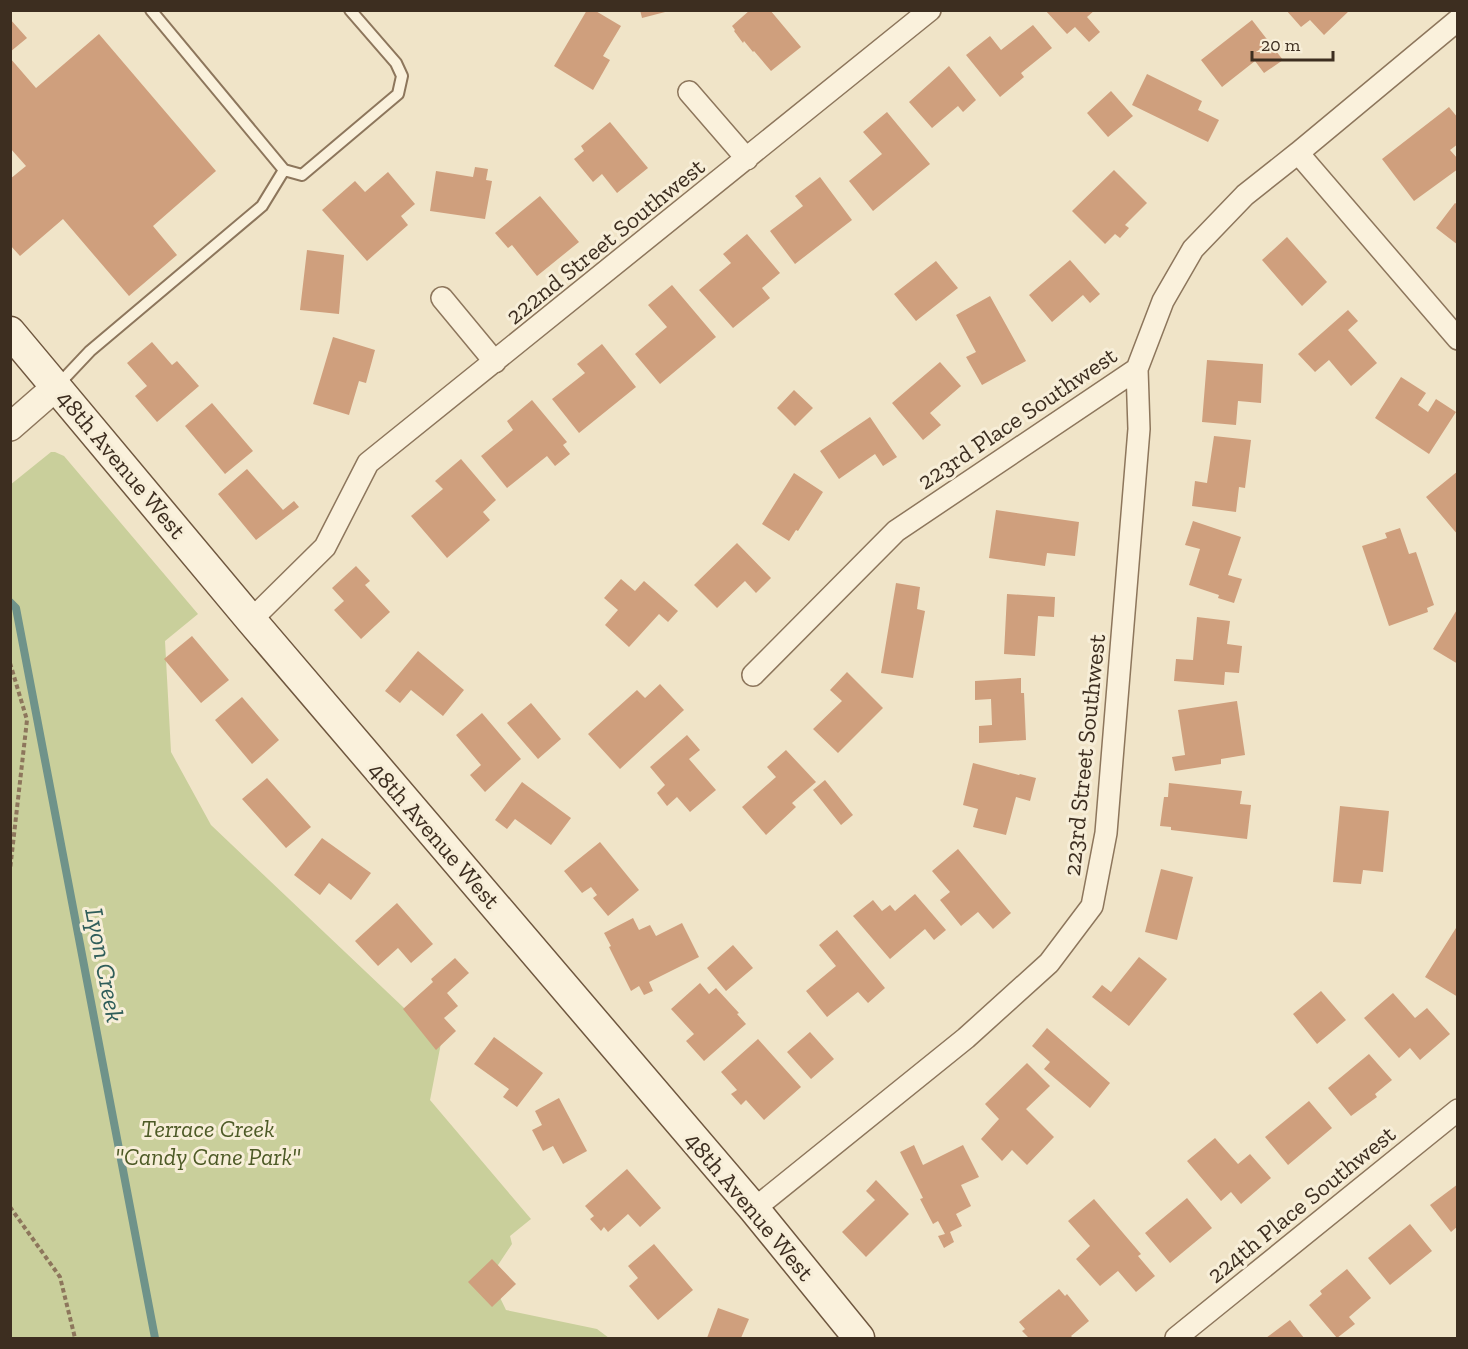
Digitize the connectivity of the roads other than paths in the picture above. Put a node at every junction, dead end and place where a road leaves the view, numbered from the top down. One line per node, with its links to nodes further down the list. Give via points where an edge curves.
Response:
1 (151, 10): 8 (lane)
2 (350, 10): 8 (lane, via 396,63 402,76 398,94 302,175)
3 (930, 10): 7 (street, 222nd Street Southwest)
4 (1458, 20): 6 (street)
5 (689, 92): 7 (street)
6 (1298, 153): 11 (street); 13 (street, 223rd Place Southwest, via 1245,195 1193,249 1163,301)
7 (747, 159): 12 (street, 222nd Street Southwest)
8 (284, 170): 14 (lane, via 262,206 90,351)
9 (442, 298): 12 (street)
10 (10, 332): 14 (main road, 48th Avenue West)
11 (1458, 339)
12 (495, 362): 16 (street, 222nd Street Southwest, via 368,463 325,547)
13 (1137, 369): 17 (street, 223rd Place Southwest, via 896,531); 19 (street, 223rd Street Southwest, via 1138,429 1106,833 1092,906 1048,963 966,1038)
14 (57, 386): 15 (street); 16 (main road, 48th Avenue West)
15 (10, 427)
16 (251, 620): 19 (main road, 48th Avenue West)
17 (753, 675)
18 (1458, 1110): 21 (street, 224th Place Southwest)
19 (754, 1209): 20 (main road, 48th Avenue West)
20 (859, 1338)
21 (1176, 1338)

